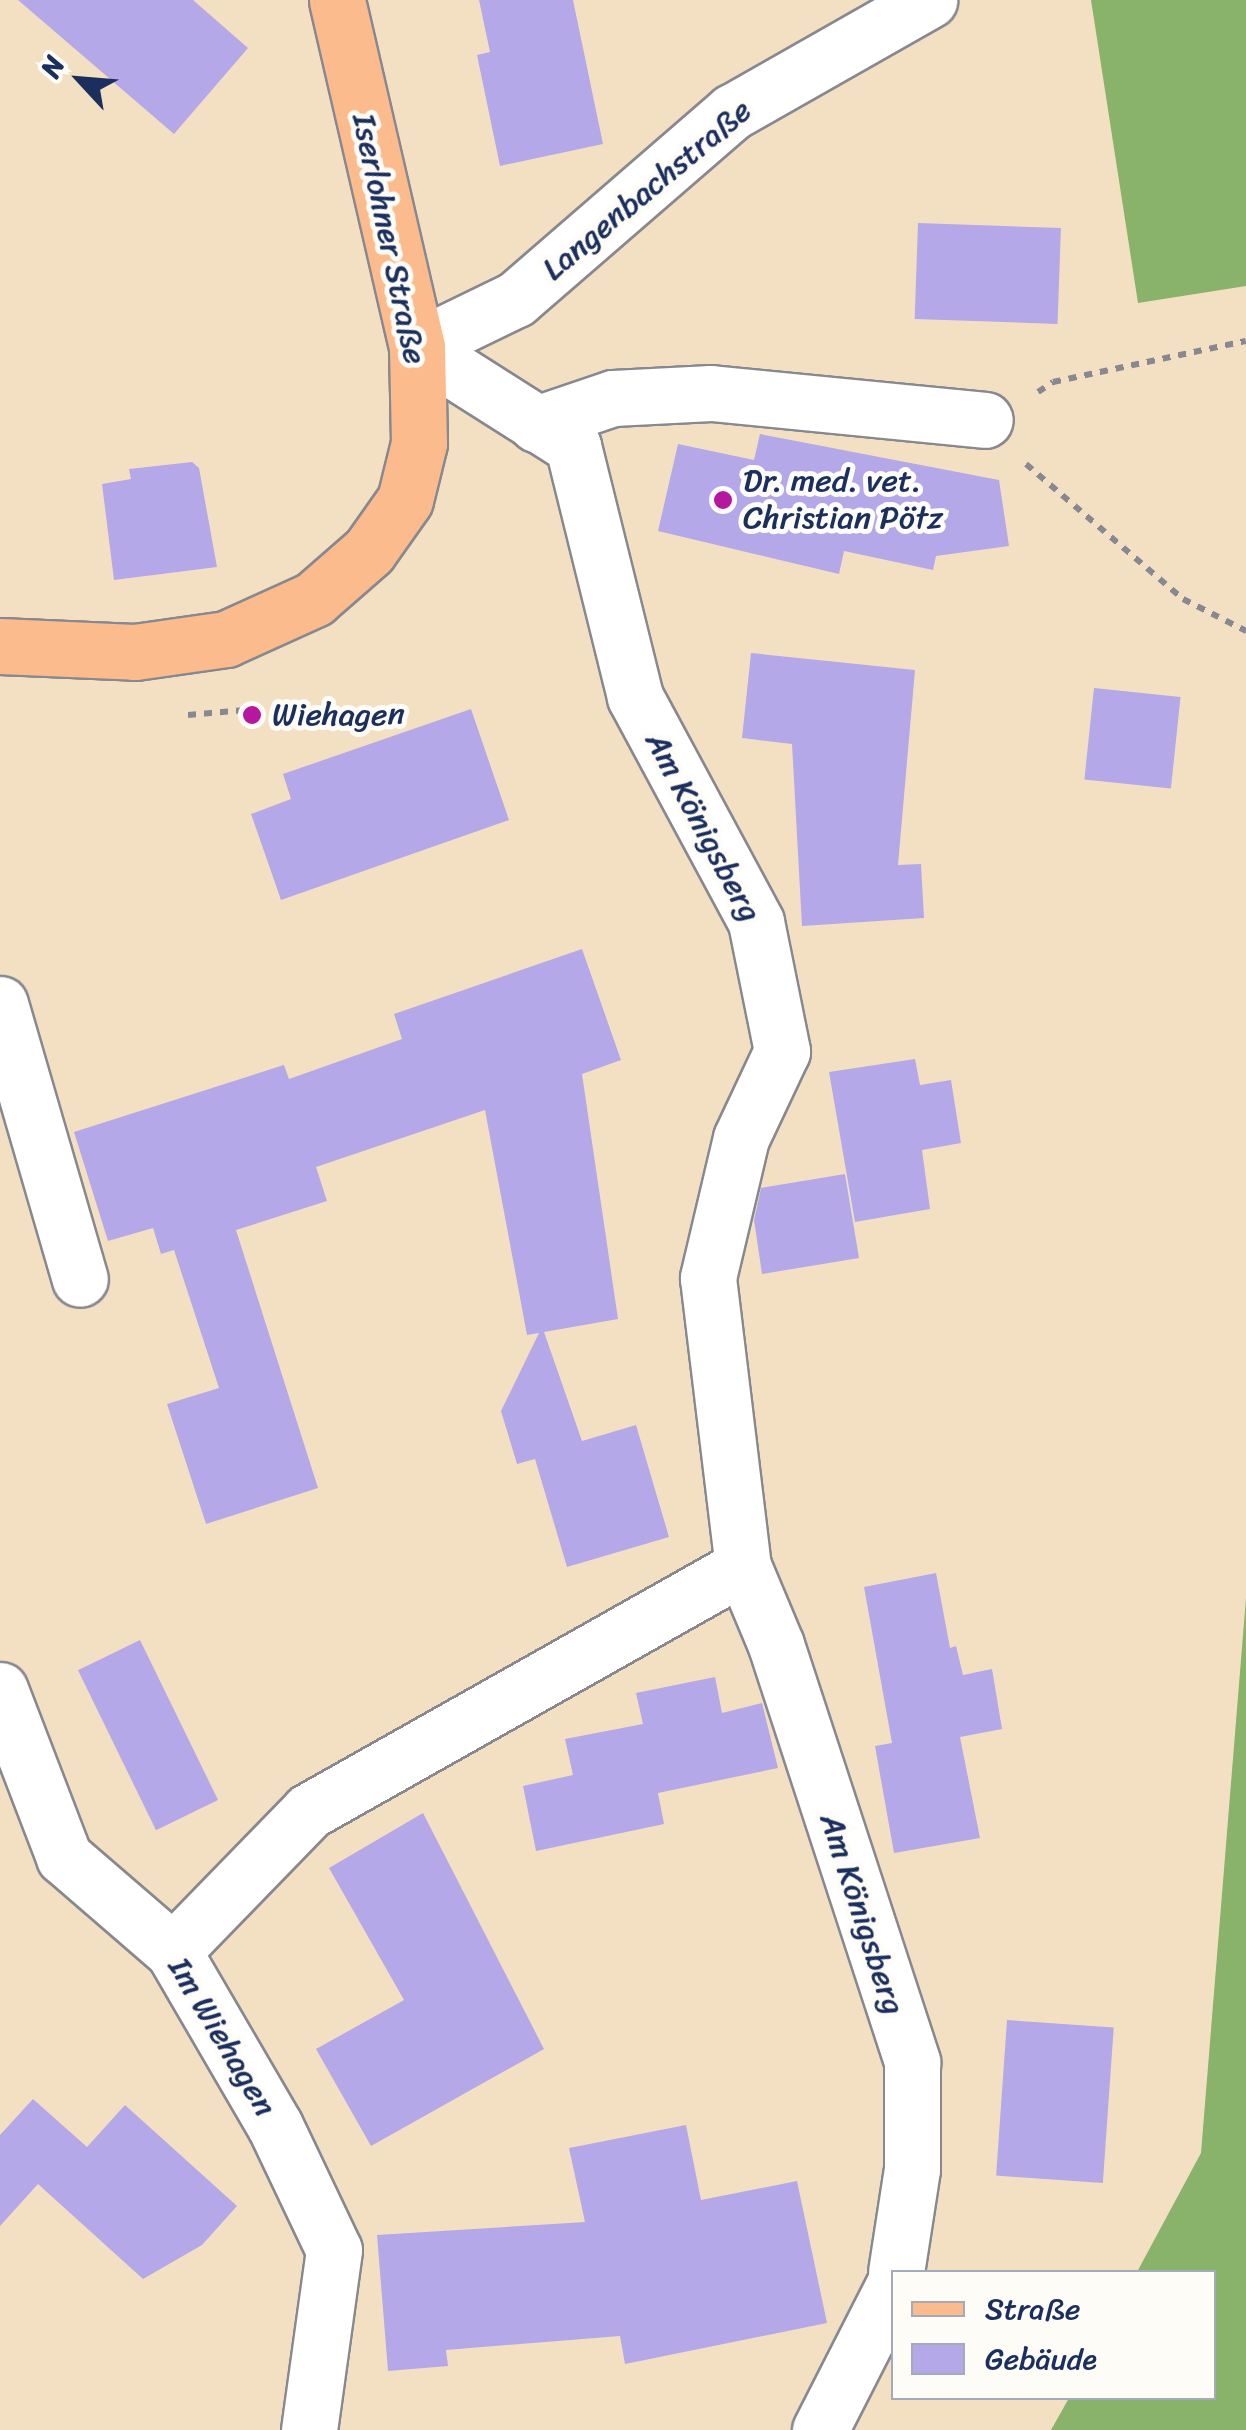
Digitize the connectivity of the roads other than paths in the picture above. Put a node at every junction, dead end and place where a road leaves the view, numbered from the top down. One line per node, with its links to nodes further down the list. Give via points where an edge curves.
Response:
1 (338, 0): 3 (main road, Iserlohner Straße)
2 (928, 0): 3 (street, Langenbachstraße, via 732,112 516,299)
3 (417, 347): 4 (street, Am Königsberg); 6 (main road, Iserlohner Straße, via 419,444 405,500 369,551 314,600 226,639 134,652)
4 (536, 424): 5 (street, via 613,398 711,394); 9 (street, Am Königsberg, via 573,446 635,697 756,922 782,1051 741,1138 708,1278)
5 (1011, 424)
6 (0, 646)
7 (0, 1004): 8 (street)
8 (80, 1279)
9 (743, 1566): 11 (street, via 308,1811); 12 (street, Am Königsberg, via 776,1645 912,2062 912,2169)
10 (0, 1690): 11 (street, Im Wiehagen, via 64,1857)
11 (173, 1952): 14 (street, Im Wiehagen, via 275,2126 334,2250)
12 (896, 2270)
13 (891, 2291): 15 (street)
14 (308, 2430)
15 (820, 2430)

